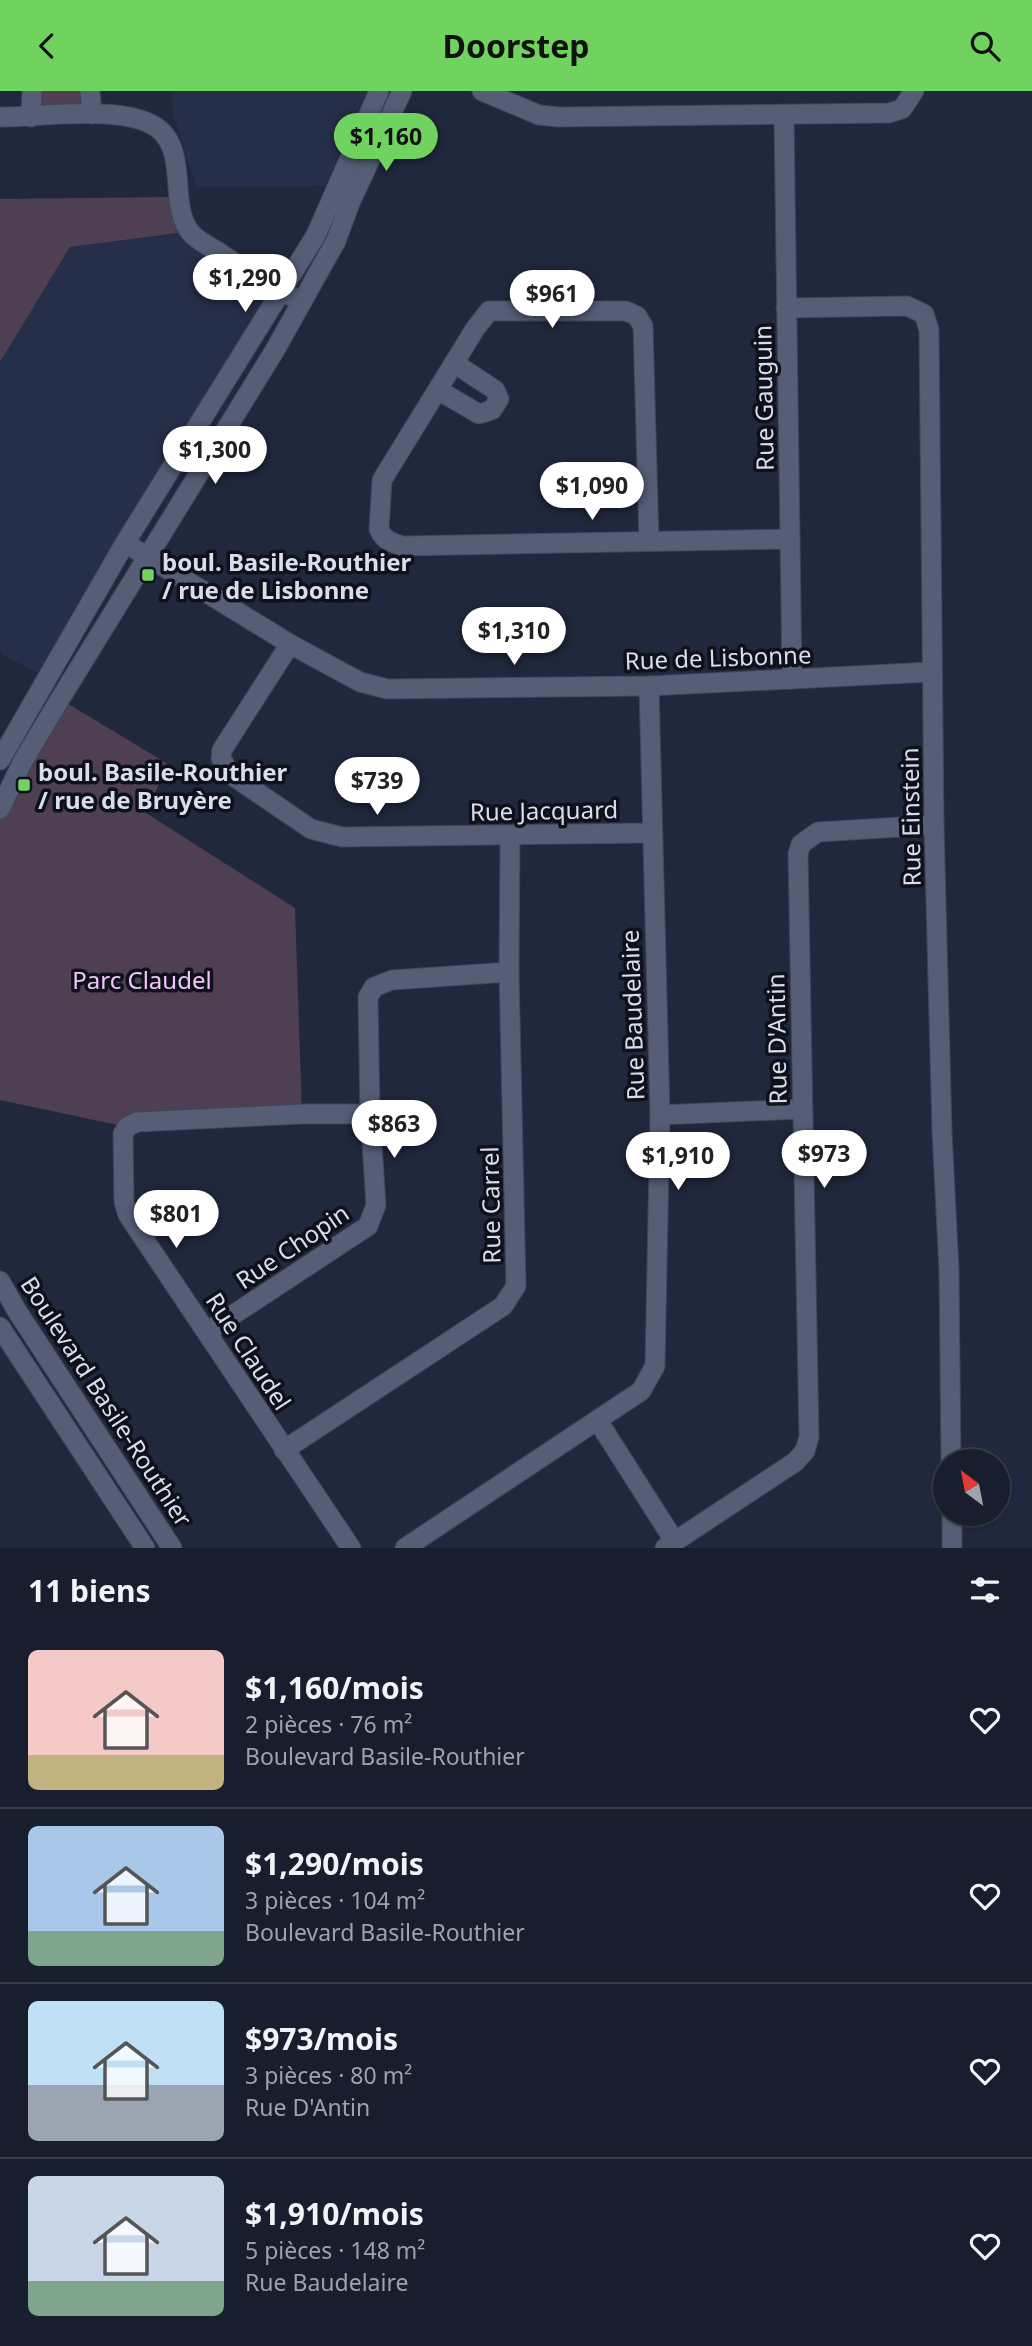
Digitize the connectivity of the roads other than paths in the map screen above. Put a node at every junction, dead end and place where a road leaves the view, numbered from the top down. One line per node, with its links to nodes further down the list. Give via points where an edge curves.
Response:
1 (32, 91): 10 (street)
2 (90, 91): 7 (street)
3 (379, 91): 11 (street, via 316,235)
4 (402, 91): 12 (street, via 336,241)
5 (482, 91): 8 (street, via 539,115)
6 (914, 92): 8 (street, via 902,110 890,113)
7 (92, 114): 10 (street); 11 (street, via 133,118 150,123 163,134 172,149 181,213 190,232)
8 (784, 116): 13 (street, Rue Gauguin)
9 (0, 117): 10 (street)
10 (31, 117)
11 (282, 292): 12 (street); 15 (street)
12 (302, 301): 17 (street)
13 (786, 308): 18 (street, Rue Gauguin); 23 (street, Rue Einstein, via 907,306 924,313 929,330)
14 (454, 363): 16 (street); 16 (street, via 495,390 499,399 492,410 479,414); 19 (street, via 489,311 626,311 637,316 643,326)
15 (225, 382): 17 (street); 20 (street)
16 (438, 390): 19 (street, via 382,480 380,529 388,541 402,546)
17 (249, 395): 21 (street)
18 (790, 539): 19 (street); 24 (street, Rue Gauguin)
19 (649, 541)
20 (125, 543): 21 (street, Rue de Lisbonne); 26 (street)
21 (148, 556): 22 (street, Rue de Lisbonne); 27 (street)
22 (290, 644): 25 (street, Rue de Lisbonne, via 360,683 387,689); 31 (street, Rue Jacquard, via 222,750 230,774 324,834)
23 (931, 672): 24 (street, Rue de Lisbonne); 29 (street, Rue Einstein)
24 (792, 679): 25 (street, Rue de Lisbonne)
25 (649, 685): 30 (street, Rue Baudelaire)
26 (2, 751): 27 (street)
27 (23, 761): 28 (street)
28 (0, 809)
29 (934, 825): 33 (street, Rue D'Antin, via 818,832 801,844); 41 (street, Rue Einstein)
30 (652, 833): 31 (street, Rue Jacquard); 35 (street, Rue Baudelaire)
31 (510, 836): 32 (street, Rue Carrel)
32 (509, 972): 34 (street, Rue Chopin, via 392,980 374,986 368,997); 42 (street, Rue Carrel, via 516,1286 503,1306)
33 (802, 1109): 35 (street); 44 (street, Rue D'Antin, via 809,1437 805,1451)
34 (370, 1114): 39 (street, Rue Chopin, via 376,1205 368,1226); 39 (street, Rue Claudel, via 150,1121 127,1127 123,1134 128,1215)
35 (660, 1115): 40 (street, Rue Baudelaire, via 655,1366 641,1391)
36 (0, 1281): 37 (street, Boulevard Basile-Routhier)
37 (8, 1316): 46 (street, Boulevard Basile-Routhier)
38 (0, 1327): 45 (street, Boulevard Basile-Routhier)
39 (207, 1332): 42 (street, Rue Claudel)
40 (598, 1421): 44 (street); 48 (street, Rue Baudelaire)
41 (951, 1449)
42 (284, 1450): 47 (street, Rue Claudel)
43 (952, 1526): 49 (street)
44 (670, 1545)
45 (145, 1548)
46 (172, 1548)
47 (351, 1548)
48 (405, 1548)
49 (952, 1548)

